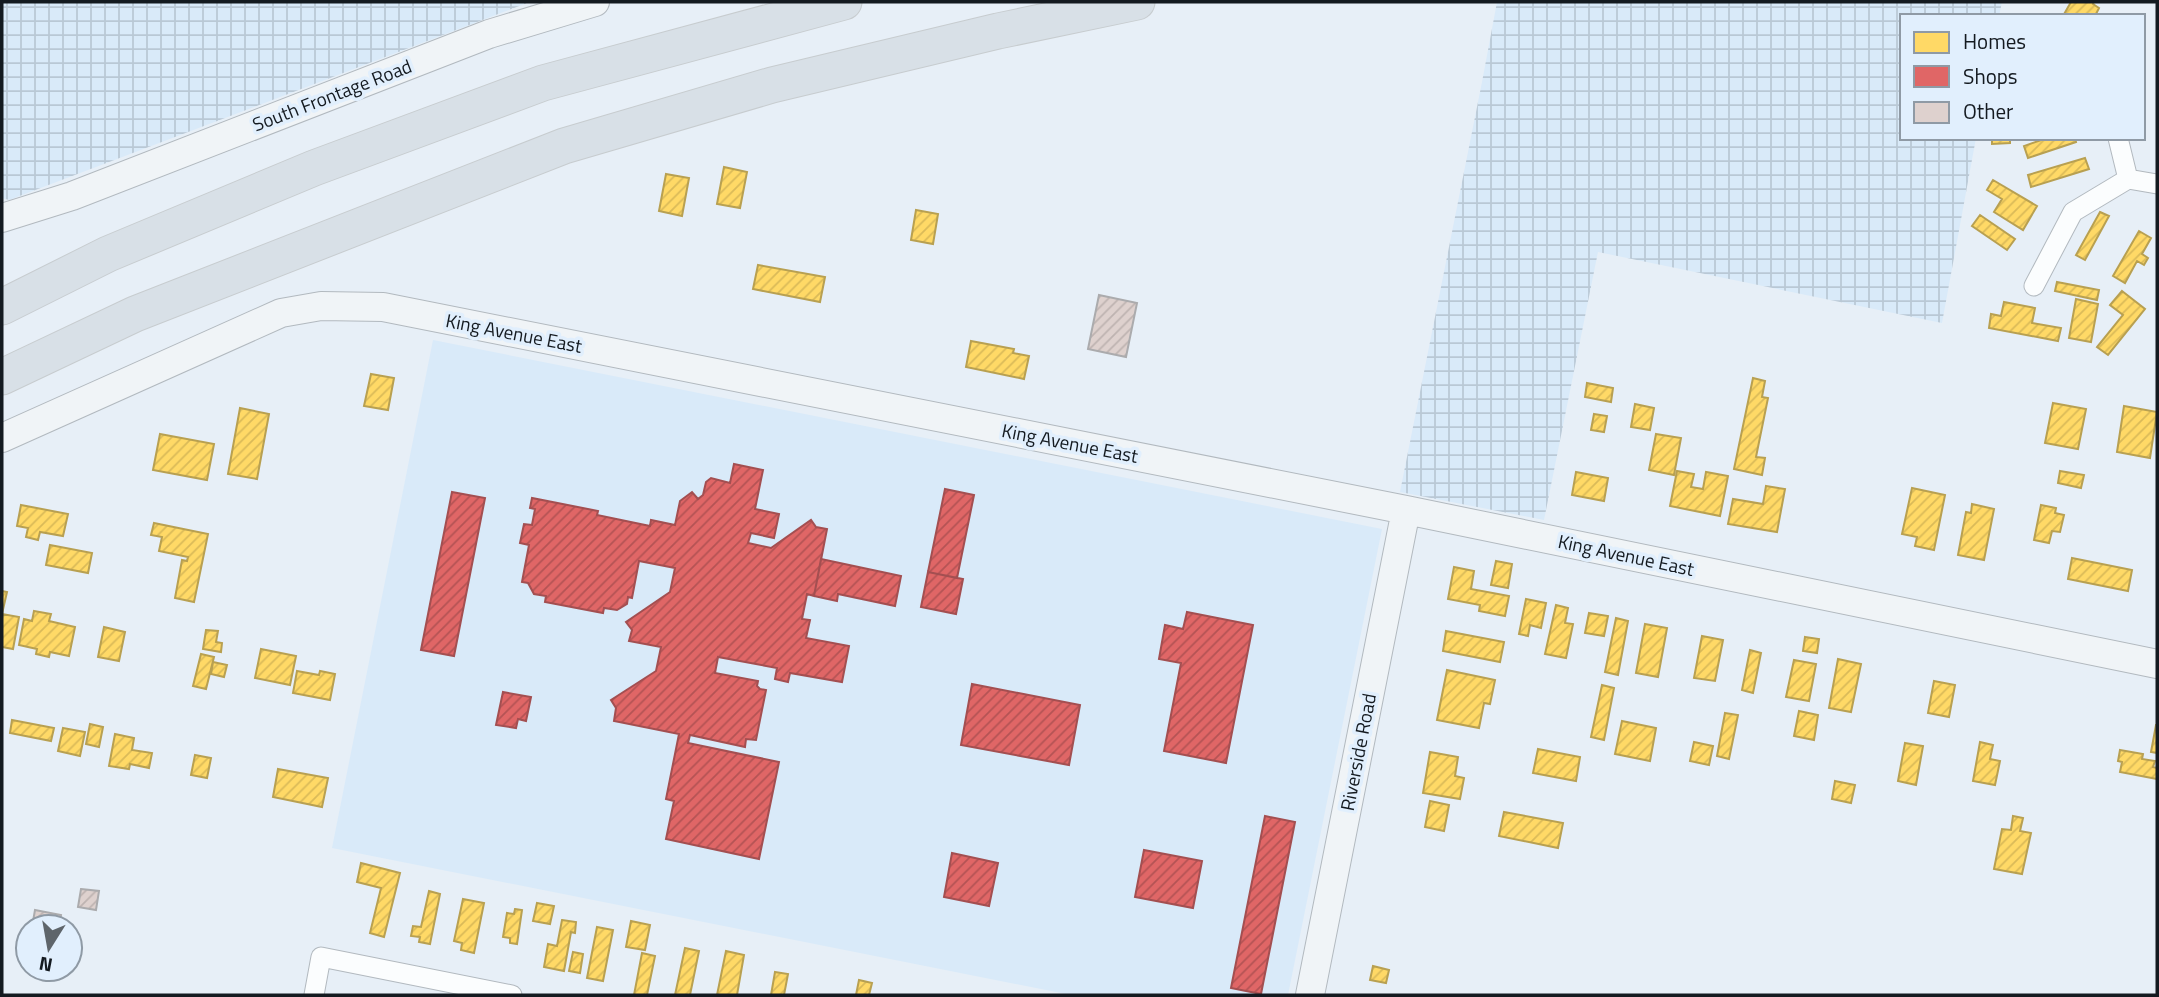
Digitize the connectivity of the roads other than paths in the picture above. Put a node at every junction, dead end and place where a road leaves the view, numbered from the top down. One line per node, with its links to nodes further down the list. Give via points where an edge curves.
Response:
1 (594, 2): 7 (main road, South Frontage Road, via 489,34 72,196)
2 (844, 2): 9 (highway, via 543,83 302,173 108,254)
3 (1137, 2): 10 (highway, via 772,85 564,146 135,314)
4 (2118, 140): 5 (street)
5 (2128, 178): 6 (street); 8 (street, via 2073,212)
6 (2157, 184)
7 (2, 218)
8 (2034, 286)
9 (2, 307)
10 (2, 377)
11 (2, 438): 12 (main road, King Avenue East, via 281,313 321,306 383,307)
12 (1406, 510): 13 (main road, King Avenue East); 16 (main road, Riverside Road)
13 (2157, 664)
14 (314, 995): 15 (street, via 321,957)
15 (512, 995)
16 (1310, 995)

